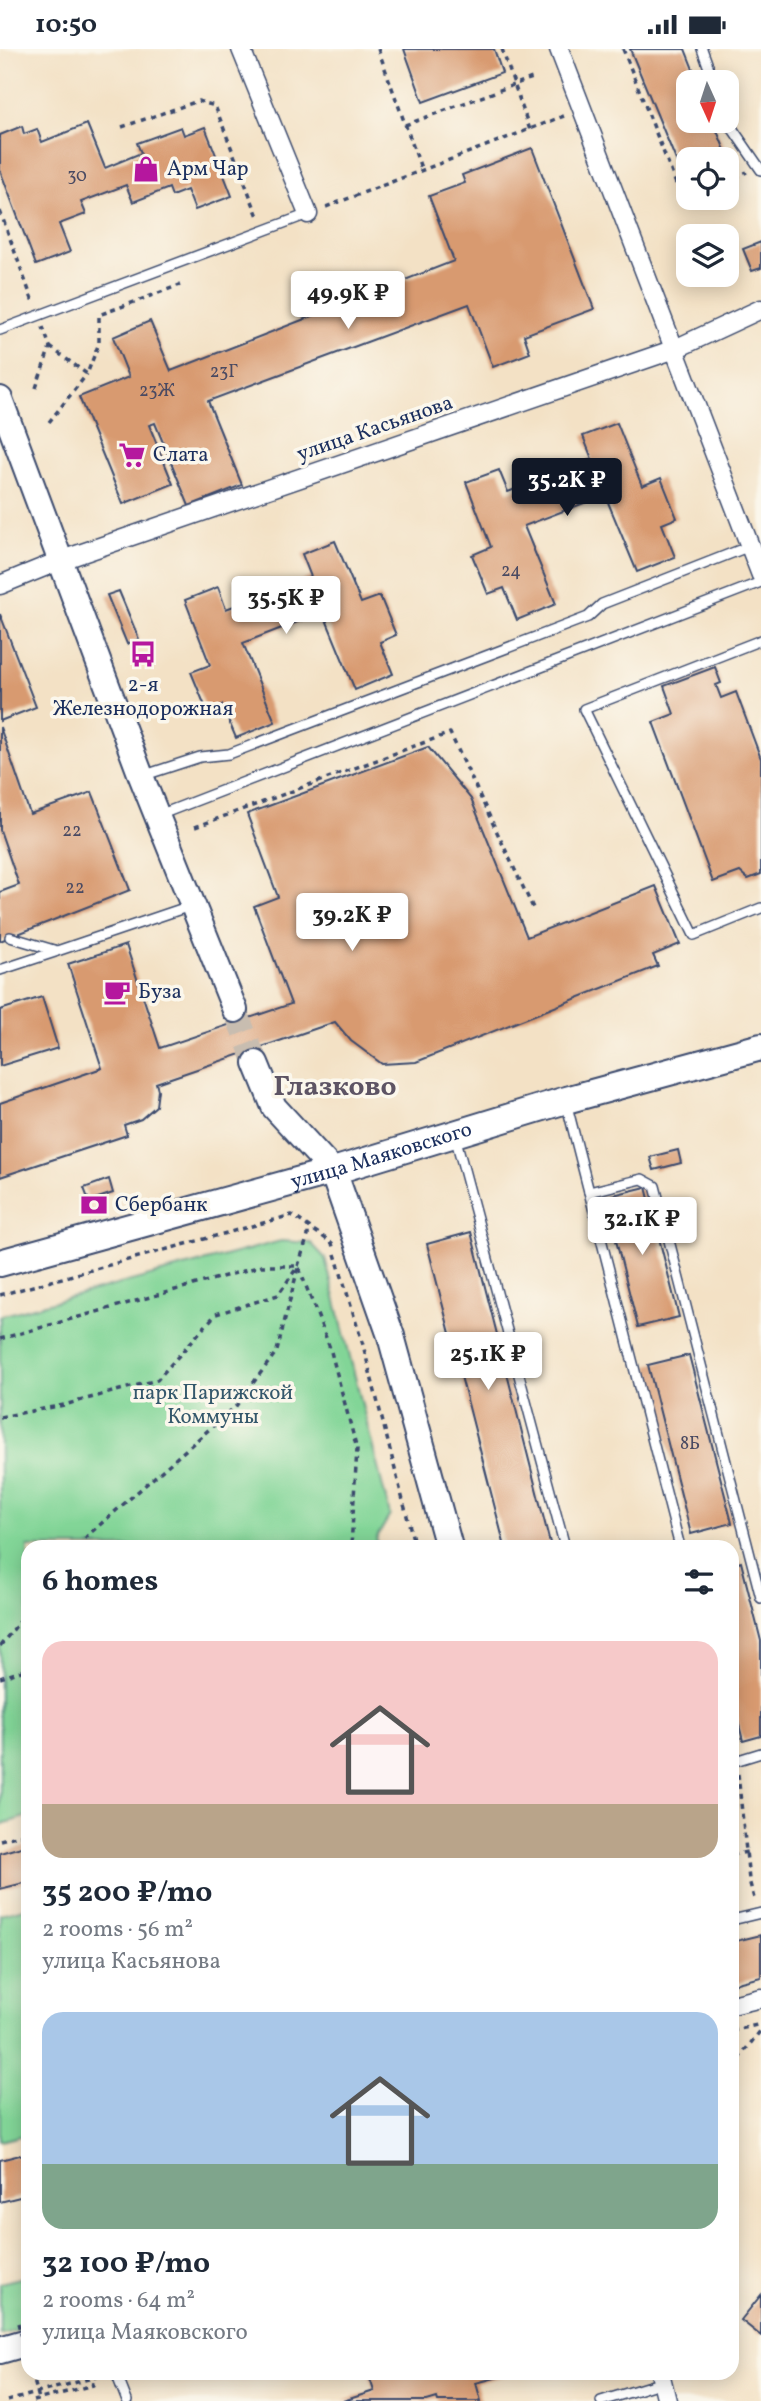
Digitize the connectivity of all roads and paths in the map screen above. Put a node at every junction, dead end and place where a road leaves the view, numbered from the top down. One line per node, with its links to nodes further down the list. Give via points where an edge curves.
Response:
1 (241, 49): 20 (street)
2 (378, 49): 11 (path)
3 (502, 49): 9 (path)
4 (559, 49): 10 (street)
5 (622, 49): 18 (path)
6 (702, 49): 7 (lane)
7 (710, 70)
8 (536, 77): 9 (path)
9 (514, 85): 11 (path); 13 (path)
10 (582, 109): 13 (path); 27 (street)
11 (405, 125): 16 (path)
12 (122, 127): 21 (path, via 198,101 215,106)
13 (530, 129): 16 (path)
14 (735, 133): 15 (lane)
15 (760, 169): 17 (path)
16 (422, 171): 20 (path)
17 (739, 176)
18 (676, 184)
19 (0, 211): 24 (path)
20 (307, 214): 21 (lane)
21 (264, 231): 24 (lane)
22 (180, 285): 28 (path, via 99,315 99,343)
23 (761, 309): 27 (street, улица Касьянова)
24 (38, 315): 25 (lane); 26 (path)
25 (0, 330)
26 (50, 347): 28 (path); 29 (path)
27 (675, 349): 32 (street); 33 (street, улица Касьянова)
28 (87, 374): 31 (path)
29 (36, 388)
30 (0, 399): 33 (main road)
31 (49, 422)
32 (750, 546): 34 (street); 38 (lane, via 602,604 588,617 394,692 229,754 200,757)
33 (59, 561): 36 (street, улица Касьянова); 38 (main road)
34 (761, 575)
35 (761, 582): 39 (lane)
36 (0, 585)
37 (761, 640): 43 (lane, via 584,709 694,935)
38 (141, 776): 39 (main road)
39 (157, 815): 41 (main road)
40 (195, 827): 42 (path, via 450,733)
41 (192, 905): 45 (lane); 47 (main road)
42 (533, 908)
43 (761, 908)
44 (10, 937): 45 (lane)
45 (57, 951): 46 (lane)
46 (0, 970)
47 (235, 1010)
48 (761, 1047): 50 (main road, улица Маяковского)
49 (257, 1063): 52 (main road, via 274,1107)
50 (566, 1100): 51 (main road, улица Маяковского); 53 (lane)
51 (454, 1133): 52 (main road, улица Маяковского); 64 (lane)
52 (333, 1171): 55 (main road, улица Маяковского); 63 (main road, via 391,1336)
53 (589, 1192): 65 (lane); 66 (lane, via 642,1179 655,1186)
54 (308, 1227): 56 (path); 57 (path, via 292,1215); 62 (path, via 332,1243)
55 (0, 1263)
56 (298, 1266): 58 (path, via 261,1266); 59 (path, via 278,1295 216,1314 157,1380 64,1405); 60 (path, via 277,1350 236,1406); 61 (path, via 330,1348 358,1449)
57 (0, 1295)
58 (0, 1339)
59 (0, 1416)
60 (84, 1540)
61 (352, 1540)
62 (413, 1540)
63 (447, 1540)
64 (563, 1540)
65 (678, 1540)
66 (761, 1598)
67 (21, 1620): 68 (path)
68 (0, 1646)
69 (21, 1671): 70 (path)
70 (0, 1678)
71 (761, 1753): 72 (lane)
72 (739, 1760)
73 (739, 1780): 76 (path)
74 (21, 1835): 75 (path)
75 (0, 1840)
76 (747, 1852): 77 (path); 78 (path)
77 (739, 1854)
78 (759, 1914): 79 (lane)
79 (739, 1918)
80 (761, 1997): 81 (street)
81 (739, 2003)
82 (761, 2024): 83 (path)
83 (739, 2029)
84 (761, 2030): 85 (path)
85 (739, 2058)
86 (21, 2334): 87 (main road)
87 (0, 2350)
88 (34, 2380): 94 (path, bridge)
89 (85, 2380): 95 (path)
90 (92, 2380): 94 (path, via 93,2385)
91 (119, 2380): 97 (lane)
92 (657, 2380): 98 (lane)
93 (662, 2380): 99 (street)
94 (39, 2399): 96 (path)
95 (7, 2401)
96 (33, 2401)
97 (127, 2401)
98 (601, 2401)
99 (667, 2401)

